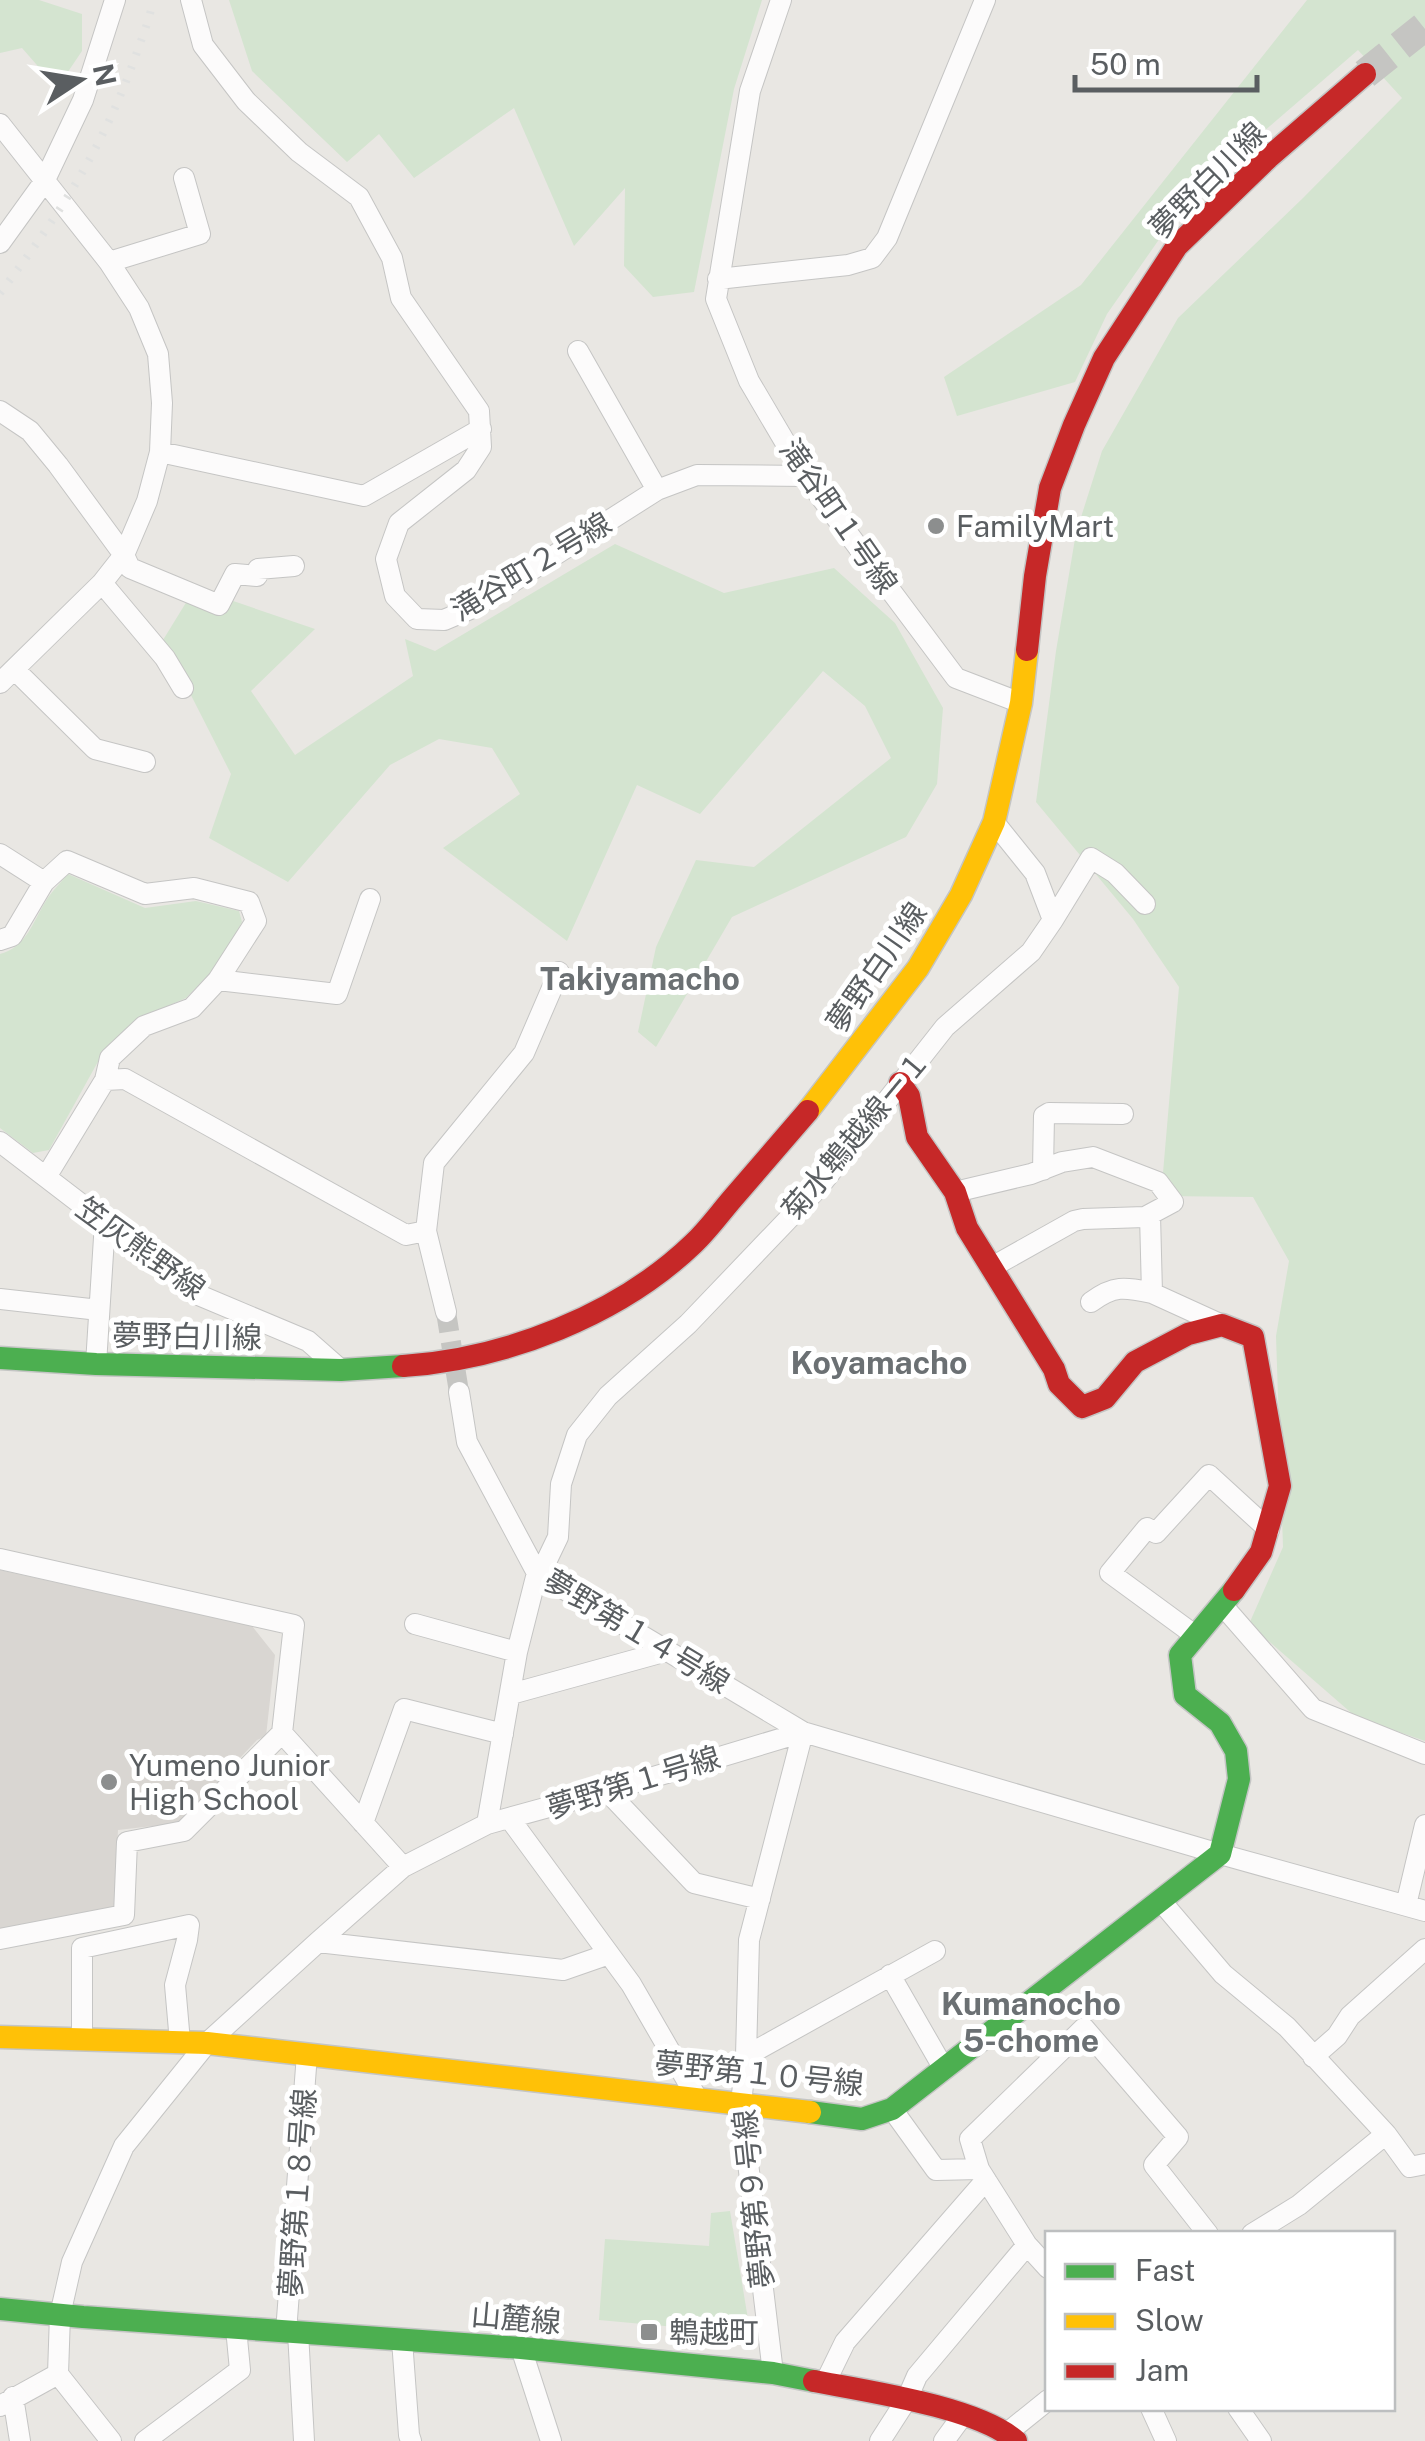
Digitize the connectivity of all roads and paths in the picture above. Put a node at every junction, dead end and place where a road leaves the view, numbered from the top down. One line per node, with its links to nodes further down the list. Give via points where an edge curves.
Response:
1 (115, 0): 8 (street, via 83,100)
2 (192, 0): 14 (street, via 203,44 246,101 359,197 392,258 401,298 479,411)
3 (782, 0): 11 (street, 滝谷町１号線, via 750,91)
4 (985, 0): 11 (street, via 887,238 872,258)
5 (1364, 74): 23 (street, 夢野白川線, via 1178,246 1104,358 1050,488)
6 (0, 124): 8 (street)
7 (184, 178): 10 (street, via 200,234)
8 (44, 182): 9 (street); 10 (street)
9 (0, 243)
10 (110, 262): 15 (street, via 158,354)
11 (718, 279): 16 (street, 滝谷町１号線, via 716,298 750,382)
12 (578, 351): 17 (street)
13 (0, 411): 18 (street, via 30,431)
14 (481, 429): 15 (street, via 364,496); 17 (street, 滝谷町２号線, via 481,447 466,470 399,524 386,559 394,596 417,618 444,620 470,609)
15 (160, 452): 18 (street)
16 (805, 476): 17 (street, 滝谷町２号線, via 698,475); 23 (street, 滝谷町１号線, via 956,678)
17 (657, 490)
18 (124, 555): 19 (street, via 130,568 219,605 234,574 257,576 258,569); 20 (street)
19 (294, 566)
20 (102, 582): 21 (street); 22 (street)
21 (7, 677): 24 (street, via 95,749)
22 (184, 688)
23 (1021, 703): 25 (street, 夢野白川線)
24 (145, 762)
25 (994, 822): 30 (street, via 1035,872); 53 (street, 夢野白川線, via 918,968 694,1243 646,1283 571,1324 519,1343 469,1357)
26 (0, 854): 27 (street)
27 (44, 882): 31 (street, via 12,936); 33 (street, via 67,861 145,894 194,888 249,902 256,921)
28 (370, 899): 33 (street, via 336,994)
29 (1145, 904): 30 (street, 菊水鵯越線ー１, via 1091,858)
30 (1053, 920): 35 (street, 菊水鵯越線ー１, via 1031,952 945,1026)
31 (0, 940)
32 (559, 972): 43 (street, via 524,1053 434,1163)
33 (218, 980): 34 (street, via 192,1008 144,1026 110,1058)
34 (105, 1080): 39 (street); 43 (street, via 125,1079 406,1234)
35 (900, 1083): 40 (street, via 916,1137); 57 (street, 菊水鵯越線ー１, via 819,1186 577,1434 561,1484 558,1537)
36 (1122, 1114): 38 (street, via 1049,1112)
37 (0, 1142): 39 (street, 笠灰熊野線)
38 (1043, 1170): 40 (street); 41 (street, via 1093,1157 1158,1182 1173,1202)
39 (46, 1177): 42 (street, 笠灰熊野線)
40 (954, 1192): 44 (street)
41 (1150, 1215): 44 (street, via 1083,1219); 45 (street)
42 (105, 1222): 48 (street); 53 (street, 笠灰熊野線, via 201,1296 308,1341)
43 (426, 1232): 49 (street)
44 (992, 1266): 50 (street, via 1059,1384 1082,1407 1109,1396 1129,1366 1159,1346)
45 (1152, 1293): 47 (street, via 1108,1289); 50 (street)
46 (0, 1298): 48 (street)
47 (1090, 1302)
48 (100, 1310): 52 (street)
49 (446, 1312)
50 (1221, 1325): 55 (street, via 1253,1337 1280,1486)
51 (0, 1358): 52 (street, 夢野白川線)
52 (96, 1364): 53 (street, 夢野白川線)
53 (341, 1370)
54 (459, 1392): 57 (street, 夢野第１４号線, via 467,1442)
55 (1270, 1530): 58 (street); 60 (street, via 1209,1475 1156,1533 1147,1528 1110,1573)
56 (0, 1559): 65 (street, via 294,1625)
57 (537, 1573): 61 (street); 62 (street, 夢野第１４号線)
58 (1223, 1606): 60 (street); 67 (street, via 1313,1708)
59 (415, 1624): 61 (street)
60 (1196, 1636): 73 (street, via 1180,1655 1185,1695 1220,1724 1236,1751 1240,1780)
61 (517, 1652): 63 (street)
62 (668, 1652): 63 (street); 64 (street, 夢野第１４号線)
63 (511, 1694): 66 (street)
64 (803, 1732): 68 (street, 夢野第１号線); 73 (street); 75 (street, 夢野第９号線)
65 (282, 1733): 70 (street); 78 (street, via 184,1831 127,1842 124,1915)
66 (503, 1734): 70 (street, via 404,1709); 71 (street)
67 (1425, 1754)
68 (607, 1791): 69 (street, 夢野第１号線); 75 (street, via 694,1883)
69 (510, 1819): 71 (street, 夢野第１号線); 82 (street)
70 (362, 1823): 74 (street)
71 (488, 1824): 74 (street, 夢野第１号線)
72 (1425, 1825): 77 (street)
73 (1220, 1854): 76 (street, 夢野第１０号線); 77 (street)
74 (402, 1867): 79 (street, 夢野第１号線)
75 (760, 1899): 89 (street, 夢野第９号線, via 750,1940)
76 (1160, 1900): 90 (street, via 1223,1974); 91 (street, 夢野第１０号線)
77 (1416, 1908)
78 (0, 1940)
79 (318, 1942): 82 (street, via 563,1970); 87 (street, 夢野第１号線)
80 (1425, 1948): 90 (street)
81 (935, 1951): 83 (street)
82 (609, 1954): 92 (street)
83 (890, 1975): 89 (street); 91 (street)
84 (0, 2037): 85 (street, 夢野第１０号線)
85 (82, 2039): 86 (street, 夢野第１０号線); 86 (street, via 82,1948 188,1925 175,1986)
86 (180, 2042): 87 (street, 夢野第１０号線)
87 (207, 2043): 88 (street, 夢野第１０号線); 103 (street, 夢野第１号線, via 124,2146 72,2262)
88 (307, 2054): 92 (street, 夢野第１０号線); 105 (street, 夢野第１８号線)
89 (746, 2056): 93 (street, 夢野第９号線)
90 (1313, 2056): 95 (street)
91 (944, 2068): 94 (street, 夢野第１０号線)
92 (696, 2098): 93 (street, 夢野第１０号線)
93 (741, 2104): 94 (street, 夢野第１０号線, via 862,2119); 108 (street, 夢野第９号線)
94 (892, 2110): 97 (street, via 936,2170)
95 (1386, 2134): 96 (street, via 1410,2168); 99 (street)
96 (1425, 2164)
97 (983, 2175): 98 (street, via 970,2139 1084,2028 1178,2136 1154,2166); 100 (street); 110 (street, via 845,2342)
98 (1206, 2231)
99 (1257, 2231)
100 (1027, 2245): 101 (street); 111 (street, via 917,2376)
101 (1045, 2265)
102 (0, 2309): 103 (street, 山麓線)
103 (60, 2316): 104 (street, 山麓線); 109 (street, 夢野第１号線)
104 (236, 2328): 105 (street, 山麓線); 121 (street, via 240,2370)
105 (292, 2332): 106 (street, 山麓線); 118 (street, 夢野第１８号線)
106 (402, 2340): 107 (street, 山麓線); 122 (street)
107 (521, 2348): 108 (street, 山麓線); 123 (street)
108 (774, 2373): 110 (street, 山麓線)
109 (58, 2374): 112 (street); 120 (street)
110 (825, 2383): 111 (street, 山麓線)
111 (907, 2399): 116 (street, 山麓線); 124 (street)
112 (7, 2402): 119 (street)
113 (1045, 2403): 117 (street)
114 (1158, 2411): 126 (street)
115 (1240, 2411): 127 (street)
116 (963, 2414): 117 (street, 山麓線); 125 (street)
117 (1011, 2437)
118 (302, 2440)
119 (20, 2441)
120 (111, 2441)
121 (145, 2441)
122 (412, 2441)
123 (552, 2441)
124 (880, 2441)
125 (944, 2441)
126 (1166, 2441)
127 (1261, 2441)

